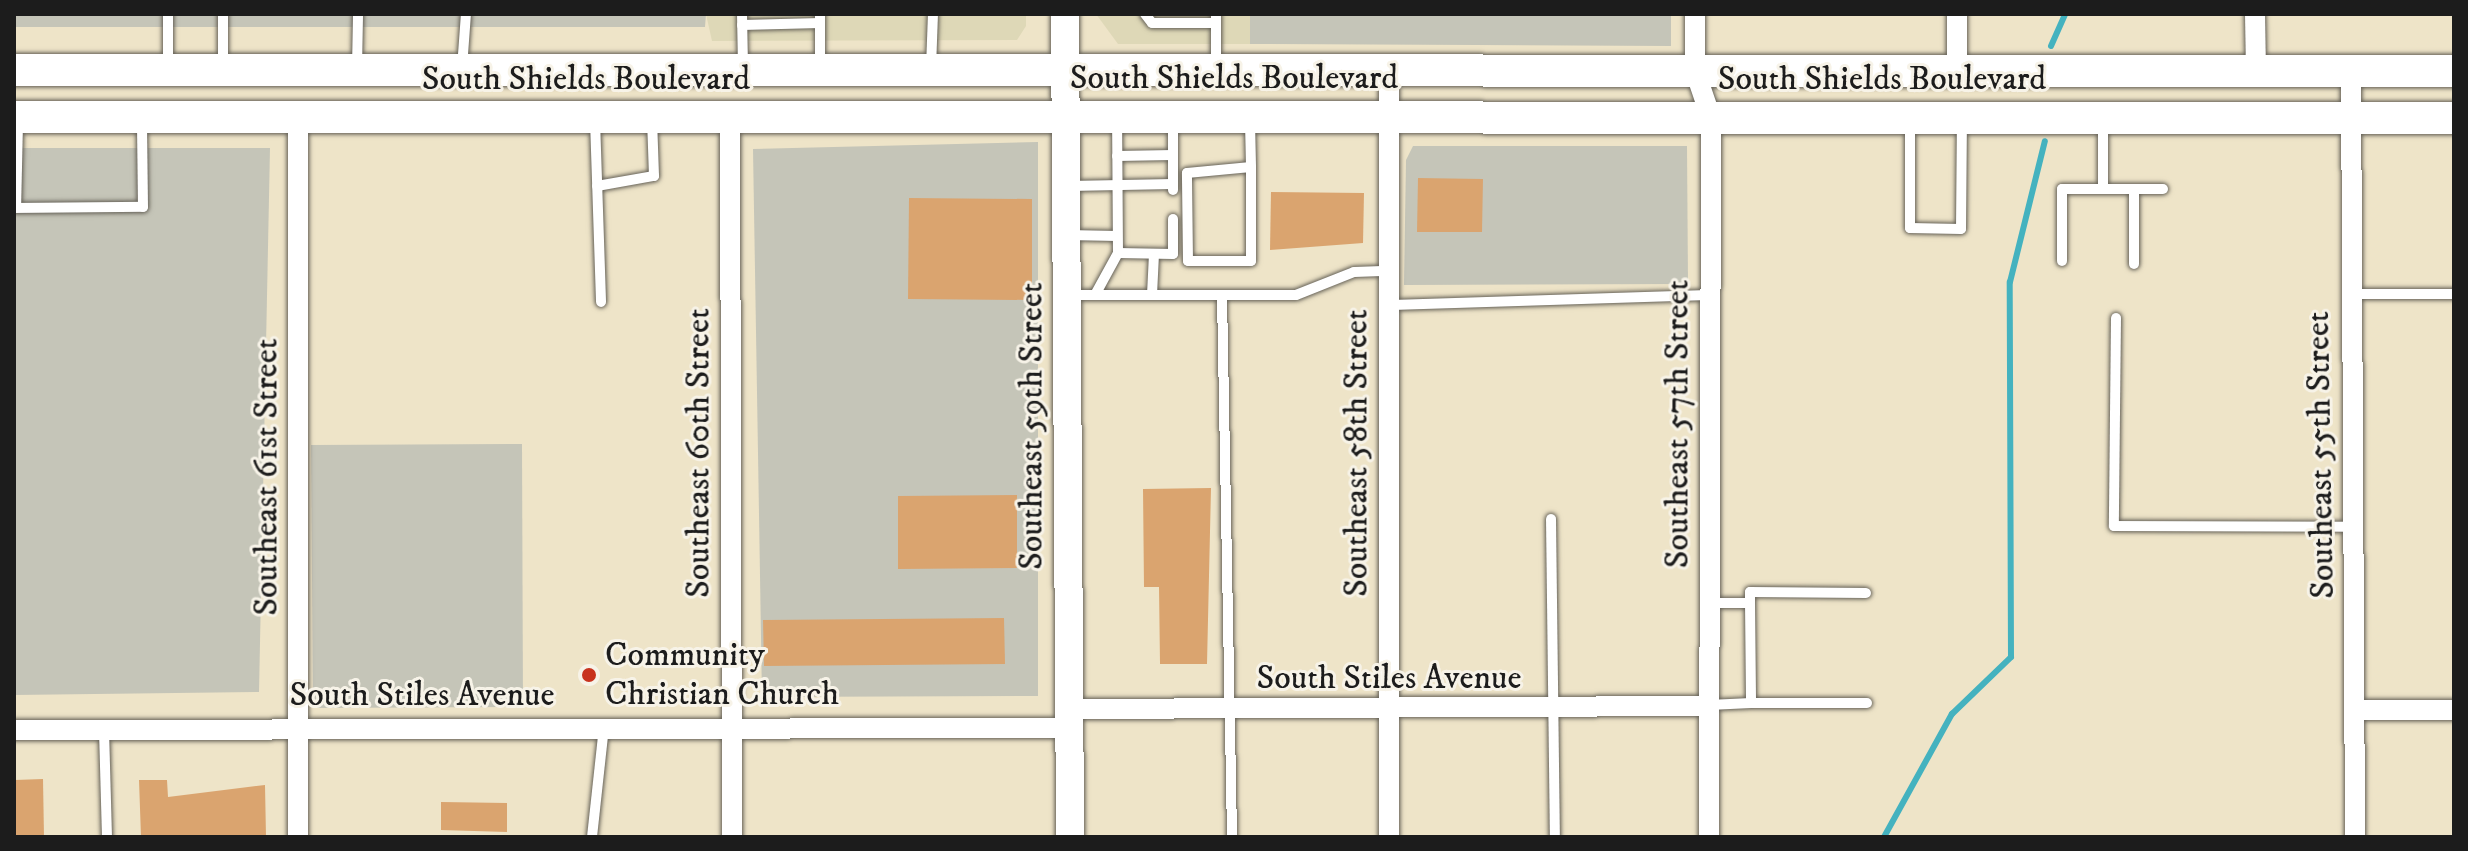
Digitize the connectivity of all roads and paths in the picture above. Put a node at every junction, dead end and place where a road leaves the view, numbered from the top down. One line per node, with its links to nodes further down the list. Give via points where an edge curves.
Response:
1 (168, 14): 15 (lane)
2 (223, 14): 16 (lane)
3 (358, 14): 17 (lane)
4 (466, 14): 18 (lane)
5 (933, 14): 21 (lane)
6 (1065, 14): 22 (main road, Southeast 59th Street)
7 (1145, 14): 12 (lane, via 1152,23)
8 (1695, 14): 25 (street, Southeast 57th Street)
9 (1957, 14): 26 (street)
10 (2255, 14): 27 (street)
11 (820, 19): 13 (lane); 20 (lane)
12 (1216, 19): 23 (lane)
13 (742, 20): 19 (lane)
14 (14, 70): 15 (main road, South Shields Boulevard)
15 (168, 70): 16 (main road, South Shields Boulevard)
16 (223, 70): 17 (main road, South Shields Boulevard)
17 (357, 70): 18 (main road, South Shields Boulevard)
18 (462, 70): 19 (main road, South Shields Boulevard); 38 (main road)
19 (743, 70): 20 (main road, South Shields Boulevard)
20 (820, 70): 21 (main road, South Shields Boulevard)
21 (931, 70): 22 (main road, South Shields Boulevard)
22 (1065, 70): 23 (main road, South Shields Boulevard); 33 (main road, Southeast 59th Street)
23 (1216, 70): 24 (main road, South Shields Boulevard)
24 (1389, 70): 25 (main road, South Shields Boulevard); 36 (street, Southeast 58th Street)
25 (1695, 71): 26 (main road, South Shields Boulevard); 42 (street, Southeast 57th Street)
26 (1957, 71): 27 (main road, South Shields Boulevard)
27 (2256, 71): 29 (main road, South Shields Boulevard)
28 (2454, 71): 29 (main road, South Shields Boulevard)
29 (2351, 72): 46 (street, Southeast 55th Street)
30 (1250, 116): 35 (main road, South Shields Boulevard); 36 (main road, South Shields Boulevard); 50 (lane)
31 (16, 117): 32 (main road, South Shields Boulevard); 32 (lane, via 16,208 143,207)
32 (142, 117): 37 (main road, South Shields Boulevard)
33 (1068, 117): 34 (main road, South Shields Boulevard); 41 (main road, South Shields Boulevard); 53 (main road, Southeast 59th Street)
34 (1117, 117): 35 (main road, South Shields Boulevard); 49 (lane)
35 (1173, 117): 48 (lane)
36 (1389, 117): 42 (main road, South Shields Boulevard); 64 (street, Southeast 58th Street)
37 (298, 118): 38 (main road, South Shields Boulevard); 90 (street, Southeast 61st Street)
38 (461, 118): 39 (main road, South Shields Boulevard)
39 (595, 118): 40 (main road, South Shields Boulevard); 52 (lane)
40 (652, 118): 41 (main road, South Shields Boulevard); 52 (lane, via 654,176)
41 (730, 118): 89 (street, Southeast 60th Street)
42 (1711, 118): 43 (main road, South Shields Boulevard); 70 (street, Southeast 57th Street)
43 (1910, 118): 44 (main road, South Shields Boulevard); 44 (lane, via 1910,228 1961,229)
44 (1962, 118): 45 (main road, South Shields Boulevard)
45 (2103, 118): 46 (main road, South Shields Boulevard); 54 (lane)
46 (2351, 118): 47 (main road, South Shields Boulevard); 65 (street, Southeast 55th Street)
47 (2454, 118)
48 (1173, 155): 49 (lane); 51 (lane, via 1173,187)
49 (1117, 156): 51 (lane)
50 (1251, 167): 50 (lane, via 1251,261 1188,261 1187,173)
51 (1117, 184): 53 (lane); 59 (lane)
52 (597, 186): 71 (lane)
53 (1067, 186): 58 (main road, Southeast 59th Street)
54 (2103, 189): 55 (lane); 62 (lane, via 2062,189)
55 (2134, 189): 56 (lane); 63 (lane)
56 (2163, 189)
57 (1173, 219): 61 (lane, via 1173,254)
58 (1067, 235): 59 (lane); 67 (main road, Southeast 59th Street)
59 (1117, 236): 60 (lane)
60 (1118, 253): 61 (lane); 67 (lane)
61 (1154, 254): 68 (lane)
62 (2062, 261)
63 (2134, 264)
64 (1389, 271): 69 (lane, via 1354,272 1296,295); 72 (street, Southeast 58th Street)
65 (2351, 294): 66 (lane); 75 (street, Southeast 55th Street)
66 (2454, 294)
67 (1081, 295): 68 (lane); 87 (main road, Southeast 59th Street)
68 (1152, 295): 69 (lane)
69 (1222, 295): 85 (lane)
70 (1711, 295): 72 (lane); 77 (street, Southeast 57th Street)
71 (601, 302)
72 (1389, 305): 86 (street, Southeast 58th Street)
73 (2116, 318): 75 (lane, via 2114,526)
74 (1551, 519): 82 (lane)
75 (2354, 527): 83 (street, Southeast 55th Street)
76 (1866, 593): 78 (lane, via 1750,592)
77 (1709, 603): 78 (lane); 81 (street, Southeast 57th Street)
78 (1750, 603): 79 (lane)
79 (1751, 703): 80 (lane); 81 (lane)
80 (1867, 703)
81 (1709, 706): 82 (street, South Stiles Avenue); 101 (street, Southeast 57th Street)
82 (1553, 710): 86 (street, South Stiles Avenue); 100 (lane)
83 (2355, 710): 84 (street); 102 (street, Southeast 55th Street)
84 (2454, 710)
85 (1233, 712): 86 (street, South Stiles Avenue); 87 (street, South Stiles Avenue); 98 (lane)
86 (1388, 713): 99 (street, Southeast 58th Street)
87 (1069, 719): 89 (street, South Stiles Avenue); 97 (main road, Southeast 59th Street)
88 (604, 727): 89 (street, South Stiles Avenue); 90 (street, South Stiles Avenue); 95 (lane)
89 (732, 727): 96 (street, Southeast 60th Street)
90 (299, 729): 92 (street, South Stiles Avenue); 94 (street, Southeast 61st Street)
91 (14, 730): 92 (street, South Stiles Avenue)
92 (104, 730): 93 (lane)
93 (107, 837)
94 (298, 837)
95 (592, 837)
96 (732, 837)
97 (1070, 837)
98 (1232, 837)
99 (1389, 837)
100 (1555, 837)
101 (1709, 837)
102 (2355, 837)

